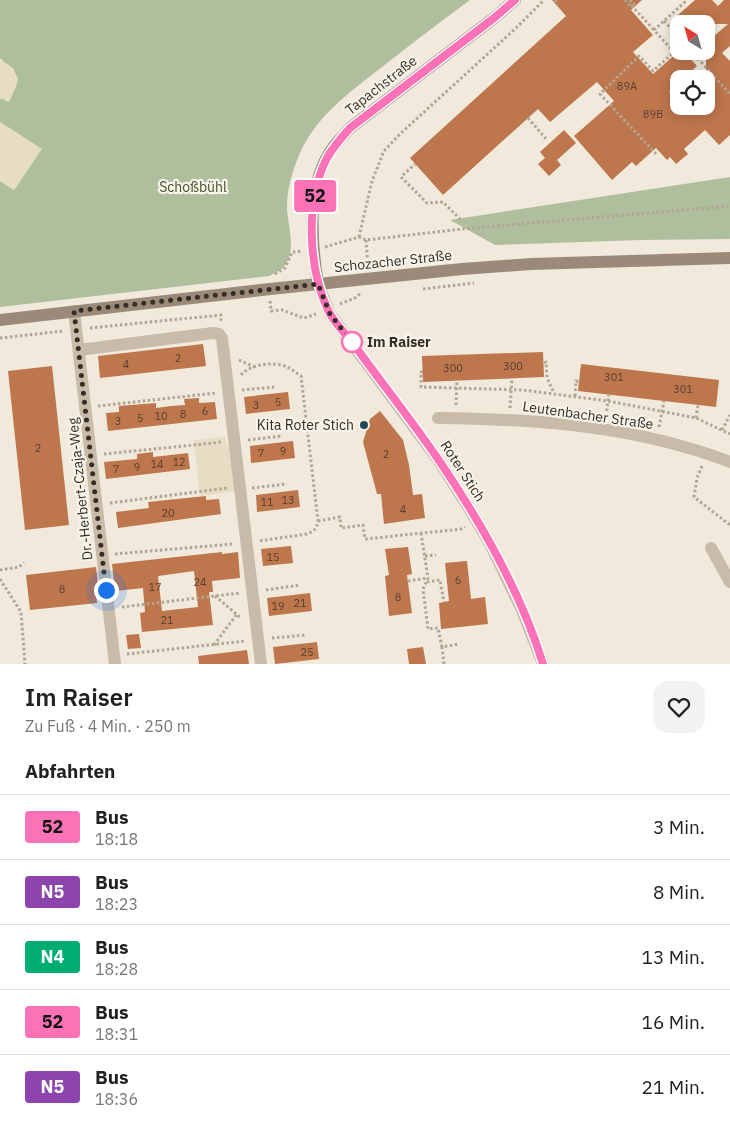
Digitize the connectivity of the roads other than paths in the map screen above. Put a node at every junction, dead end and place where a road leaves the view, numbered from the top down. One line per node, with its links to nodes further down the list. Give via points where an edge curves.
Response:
1 (515, 0): 3 (main road, Tapachstraße, via 350,128 334,146 320,178 313,211 313,250)
2 (730, 258): 3 (main road, Schozacher Straße, via 531,264)
3 (318, 284): 4 (main road, Schozacher Straße); 13 (street, Roter Stich, via 330,314 439,461 472,513 522,610)
4 (74, 311): 5 (main road, Schozacher Straße); 6 (street, Dr.-Herbert-Czaja-Weg)
5 (0, 320)
6 (79, 350): 11 (street, Dr.-Herbert-Czaja-Weg); 12 (street, via 213,334 222,338)
7 (438, 418): 8 (street, Leutenbacher Straße, via 510,420 605,430 657,440)
8 (730, 462)
9 (711, 548): 10 (street)
10 (730, 582)
11 (114, 660)
12 (261, 664)
13 (543, 664)

